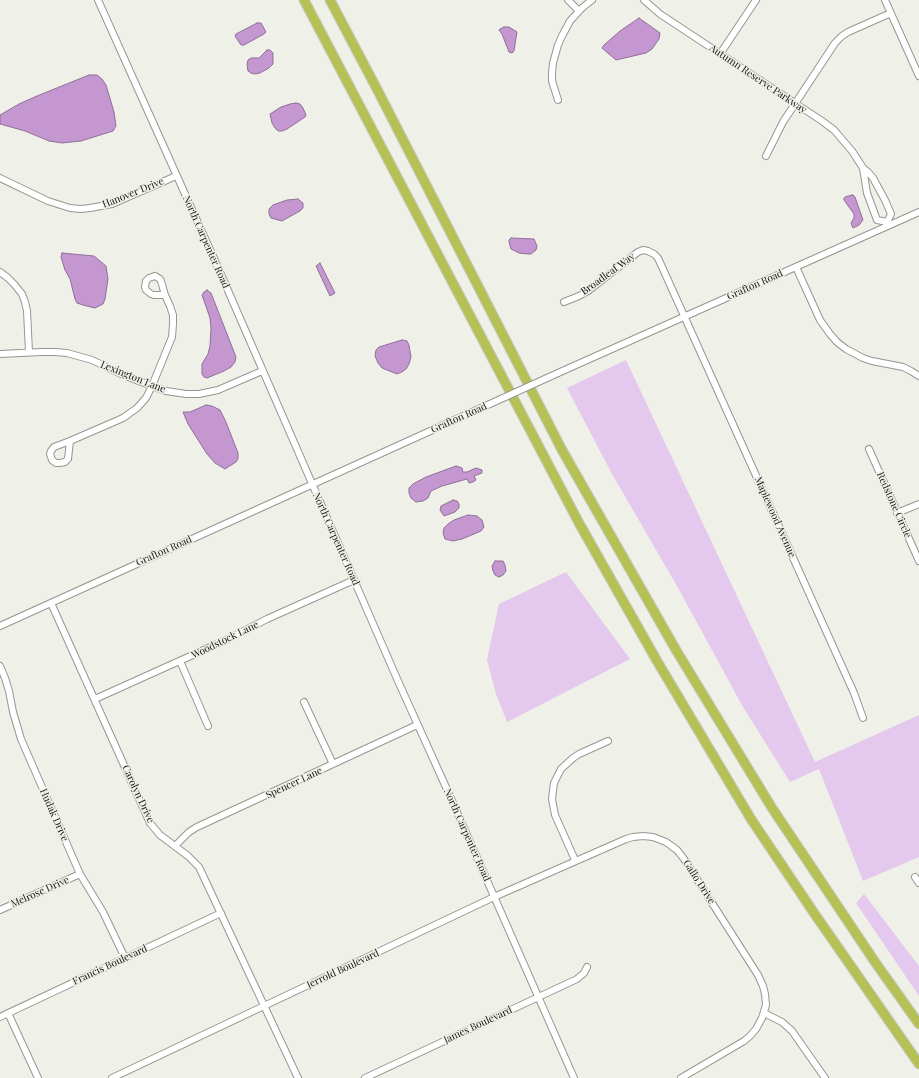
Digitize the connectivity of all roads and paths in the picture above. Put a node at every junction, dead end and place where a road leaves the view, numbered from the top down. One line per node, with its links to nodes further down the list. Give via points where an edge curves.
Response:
1 (98, 0): 17 (street, North Carpenter Road)
2 (304, 0): 63 (highway, via 551,470 653,654 751,819)
3 (330, 0): 62 (highway, via 562,450 672,643 772,808)
4 (568, 0): 9 (street)
5 (592, 0): 9 (street)
6 (644, 0): 11 (street, Autumn Reserve Parkway, via 660,14)
7 (756, 0): 11 (street)
8 (885, 0): 10 (street)
9 (579, 12): 13 (street, via 567,26 555,53 552,81)
10 (891, 13): 12 (street); 14 (street, via 852,30 839,39)
11 (720, 54): 14 (street, Autumn Reserve Parkway)
12 (919, 76)
13 (558, 100)
14 (795, 103): 15 (street); 16 (street, Autumn Reserve Parkway, via 838,134)
15 (766, 156)
16 (862, 168): 20 (street, Autumn Reserve Parkway, via 868,199 877,220); 20 (street, Autumn Reserve Parkway, via 873,178 885,200 891,214)
17 (176, 176): 18 (street, Hanover Drive, via 112,204 81,208 70,208 48,201); 28 (street, North Carpenter Road)
18 (0, 178)
19 (919, 212): 20 (street, Grafton Road)
20 (887, 224): 21 (street, Grafton Road)
21 (796, 267): 25 (street, Grafton Road); 29 (street, via 820,320 837,342 863,358 903,367)
22 (0, 272): 26 (street, via 14,284 25,302)
23 (165, 295): 30 (street, via 173,315 172,337)
24 (564, 302): 25 (street, Broadleaf Way, via 588,291 636,253 646,250 658,258)
25 (685, 317): 33 (street, Grafton Road, bridge); 44 (street, Maplewood Avenue)
26 (29, 352): 27 (street, Lexington Lane); 30 (street, Lexington Lane, via 55,352 78,356)
27 (0, 354)
28 (262, 371): 30 (street, Lexington Lane, via 224,388 199,394 173,392); 33 (street, North Carpenter Road)
29 (919, 376)
30 (152, 386): 31 (street, via 143,401 131,413)
31 (70, 442)
32 (868, 448): 35 (street, Redstone Circle)
33 (312, 484): 37 (street, North Carpenter Road); 38 (street, Grafton Road)
34 (919, 504): 35 (street)
35 (897, 513): 36 (street, Redstone Circle)
36 (919, 561)
37 (354, 580): 40 (street, Woodstock Lane); 45 (street, North Carpenter Road)
38 (51, 603): 39 (street, Grafton Road); 42 (street, Carolyn Drive)
39 (0, 626)
40 (180, 661): 42 (street, Woodstock Lane); 46 (street)
41 (0, 666): 51 (street, Hudak Drive, via 9,691 20,739)
42 (95, 699): 49 (street, Carolyn Drive, via 150,823 160,835)
43 (304, 702): 48 (street)
44 (863, 718)
45 (417, 725): 48 (street, Spencer Lane); 52 (street, North Carpenter Road)
46 (208, 726)
47 (608, 741): 50 (street, via 573,758 561,769 554,783 552,799 555,816)
48 (333, 764): 49 (street, Spencer Lane, via 188,832)
49 (175, 846): 54 (street, Carolyn Drive, via 199,867)
50 (575, 860): 52 (street, Jerrold Boulevard); 60 (street, Gallo Drive, via 626,838 639,836 658,838 673,846 684,859 758,975 765,994)
51 (80, 874): 53 (street, Melrose Drive); 55 (street, Hudak Drive, via 104,912)
52 (494, 897): 57 (street, North Carpenter Road); 58 (street, Jerrold Boulevard)
53 (0, 910)
54 (221, 913): 55 (street, Francis Boulevard); 58 (street, Carolyn Drive)
55 (126, 958): 59 (street, Francis Boulevard)
56 (587, 967): 57 (street, James Boulevard, via 577,978)
57 (538, 996): 67 (street, James Boulevard); 68 (street, North Carpenter Road)
58 (264, 1006): 65 (street, Jerrold Boulevard); 66 (street, Carolyn Drive)
59 (8, 1013): 61 (street, Francis Boulevard); 64 (street)
60 (764, 1013): 69 (street, via 756,1029 744,1041); 70 (street, via 782,1022 792,1031)
61 (0, 1017)
62 (919, 1024)
63 (919, 1064)
64 (38, 1078)
65 (112, 1078)
66 (298, 1078)
67 (365, 1078)
68 (574, 1078)
69 (681, 1078)
70 (826, 1078)

